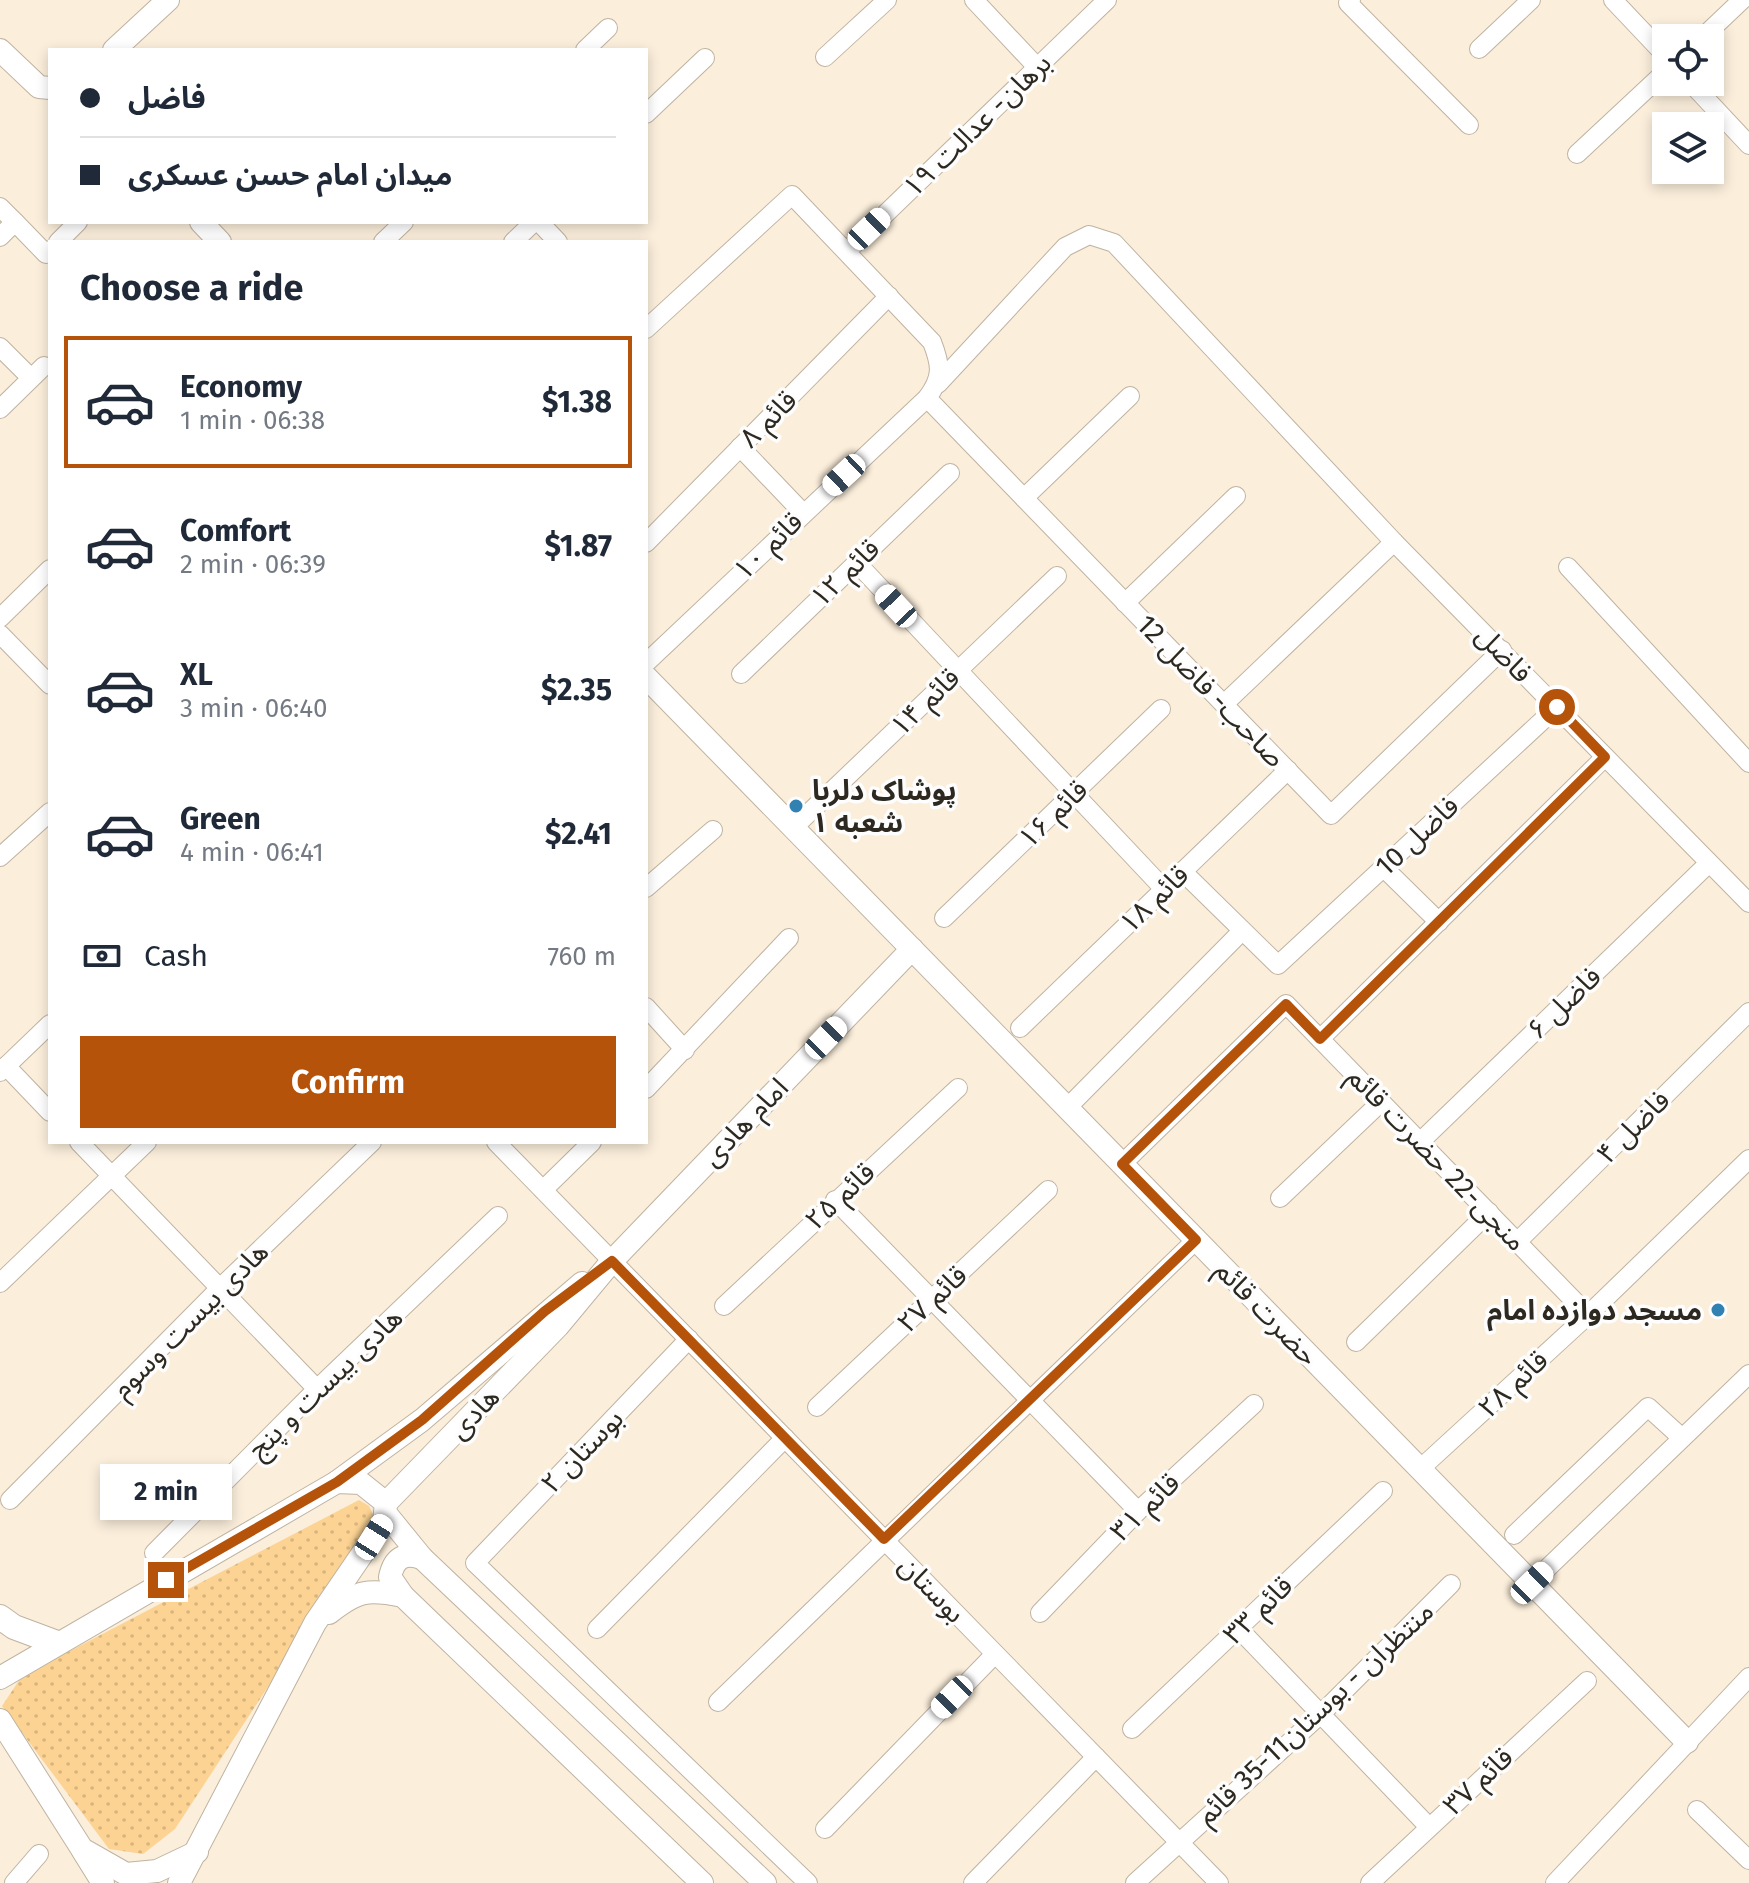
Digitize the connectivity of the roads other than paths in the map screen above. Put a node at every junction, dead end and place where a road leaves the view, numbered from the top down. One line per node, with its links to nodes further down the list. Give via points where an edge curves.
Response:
1 (168, 0): 12 (street)
2 (887, 0): 16 (street)
3 (974, 0): 18 (street)
4 (1107, 0): 18 (street, برهان- عدالت ۱۹)
5 (1351, 0): 23 (street, via 1348,3)
6 (1531, 0): 14 (street)
7 (1613, 0): 11 (street)
8 (1742, 0): 9 (street)
9 (1717, 24)
10 (608, 28): 13 (street)
11 (1652, 41)
12 (116, 48)
13 (587, 48)
14 (1479, 49)
15 (0, 50): 20 (street, via 39,87)
16 (825, 57)
17 (705, 58): 22 (street)
18 (1037, 67): 40 (street, برهان- عدالت ۱۹)
19 (1652, 84): 25 (street)
20 (48, 88)
21 (1703, 96): 24 (street)
22 (648, 112)
23 (1469, 125)
24 (1749, 145)
25 (1577, 154)
26 (0, 207): 27 (street)
27 (15, 222): 33 (street); 39 (street)
28 (76, 224): 34 (street)
29 (203, 224): 35 (street)
30 (402, 224): 36 (street)
31 (534, 224): 37 (street)
32 (538, 224): 38 (street)
33 (0, 237)
34 (61, 240)
35 (218, 240)
36 (385, 240)
37 (515, 240)
38 (556, 240)
39 (48, 249)
40 (847, 251): 41 (street); 42 (street, via 792,195)
41 (889, 296): 44 (street, via 932,342 941,365); 47 (street, قائم ۸)
42 (648, 327)
43 (0, 347): 46 (street, via 38,372)
44 (932, 391): 50 (street, صاحب- فاضل 12); 51 (street, قائم ۱۰); 53 (street, قائم ۱۰, via 1065,247 1089,235 1114,243)
45 (1130, 396): 50 (street)
46 (0, 409)
47 (740, 447): 51 (street); 52 (street, قائم ۸)
48 (950, 473): 54 (street, قائم ۱۲)
49 (1236, 496): 58 (street)
50 (1024, 498): 58 (street, صاحب- فاضل 12)
51 (803, 513): 62 (street, قائم ۱۰)
52 (648, 541)
53 (1394, 542): 61 (street, فاضل); 67 (street)
54 (856, 562): 63 (street); 64 (street, قائم ۱۲)
55 (1568, 567): 71 (street)
56 (48, 571): 59 (street)
57 (1057, 576): 63 (street, قائم ۱۴)
58 (1125, 603): 67 (street, صاحب- فاضل 12)
59 (0, 618)
60 (0, 634): 66 (street)
61 (1502, 650): 68 (street, فاضل); 72 (street, صاحب- فاضل 12, via 1331,815)
62 (648, 661)
63 (958, 670): 73 (street); 75 (street, قائم ۱۴)
64 (741, 674)
65 (648, 679): 75 (street, حضرت قائم)
66 (48, 683)
67 (1224, 704): 72 (street, صاحب- فاضل 12)
68 (1557, 707): 70 (street, فاضل); 79 (street, فاضل 10)
69 (1161, 709): 73 (street, قائم ۱۶)
70 (1605, 757): 78 (street, فاضل); 85 (street)
71 (1749, 763)
72 (1288, 770): 80 (street, قائم ۱۸)
73 (1074, 794): 82 (street); 84 (street, قائم ۱۶)
74 (48, 814): 77 (street)
75 (793, 828): 88 (street, حضرت قائم)
76 (713, 830): 81 (street)
77 (0, 857)
78 (1708, 864): 83 (street, فاضل); 101 (street, فاضل ۶)
79 (1383, 867): 85 (street); 86 (street, فاضل 10, via 1278,965)
80 (1182, 871): 82 (street, قائم ۱۸); 86 (street)
81 (648, 886)
82 (1164, 889): 92 (street, قائم ۱۸)
83 (1749, 903)
84 (944, 918)
85 (1439, 922): 93 (street)
86 (1242, 931): 99 (street)
87 (789, 938): 94 (street)
88 (912, 949): 99 (street, حضرت قائم); 118 (street, امام هادی)
89 (648, 1009): 94 (street)
90 (1749, 1012): 117 (street, فاضل ۴)
91 (48, 1026): 95 (street)
92 (1020, 1028)
93 (1320, 1039): 98 (street, منجی-22 حضرت قائم); 108 (street, منجی-22 حضرت قائم, via 1286,1004)
94 (685, 1050): 96 (street)
95 (3, 1069): 100 (street)
96 (648, 1087)
97 (958, 1088): 113 (street, قائم ۲۵)
98 (1381, 1102): 101 (street, منجی-22 حضرت قائم); 112 (street)
99 (1067, 1108): 108 (street, حضرت قائم)
100 (48, 1110)
101 (1420, 1142): 114 (street, منجی-22 حضرت قائم)
102 (81, 1144): 109 (street)
103 (145, 1144): 109 (street)
104 (370, 1144): 120 (street, هادی بیست وسوم)
105 (498, 1144): 110 (street, بوستان)
106 (590, 1144): 110 (street)
107 (1746, 1162): 123 (street, قائم ۲۸)
108 (1122, 1164): 116 (street, حضرت قائم)
109 (111, 1176): 119 (street); 120 (street)
110 (543, 1190): 118 (street, بوستان)
111 (1048, 1190): 121 (street, قائم ۲۷)
112 (1280, 1198)
113 (835, 1200): 121 (street); 122 (street, قائم ۲۵)
114 (1489, 1212): 117 (street, منجی-22 حضرت قائم); 125 (street)
115 (498, 1216): 127 (street, هادی بیست و پنج)
116 (1196, 1240): 128 (street); 133 (street, حضرت قائم)
117 (1517, 1242): 123 (street, منجی-22 حضرت قائم)
118 (612, 1261): 124 (street, بوستان); 134 (street, هادی, via 545,1311 422,1420); 137 (street, هادی)
119 (0, 1283)
120 (220, 1288): 127 (street); 136 (street, هادی بیست وسوم)
121 (931, 1300): 128 (street); 130 (street, قائم ۲۷)
122 (724, 1306)
123 (1588, 1315): 133 (street, قائم ۲۸)
124 (689, 1339): 131 (street, بوستان); 177 (street, بوستان ۲, via 475,1563)
125 (1356, 1342)
126 (1749, 1374): 132 (street)
127 (317, 1389): 141 (street, هادی بیست و پنج)
128 (1029, 1400): 138 (street); 140 (street)
129 (1254, 1404): 138 (street, قائم ۳۱)
130 (817, 1407)
131 (785, 1438): 140 (street, بوستان); 149 (street)
132 (1682, 1438): 139 (street, via 1648,1407); 143 (street)
133 (1420, 1469): 143 (street, حضرت قائم)
134 (337, 1482): 137 (street, via 361,1483); 151 (street, هادی)
135 (1383, 1491): 150 (street, قائم ۳۳)
136 (10, 1500)
137 (387, 1509): 142 (street); 148 (street, هادی)
138 (1138, 1511): 146 (street, قائم ۳۱)
139 (1514, 1535)
140 (884, 1539): 152 (street, بوستان); 156 (street)
141 (154, 1553)
142 (422, 1558): 145 (street, via 411,1554 393,1565 390,1577); 176 (street)
143 (1532, 1583): 160 (street, حضرت قائم)
144 (1451, 1584): 157 (street, منتظران - بوستان11-35 قائم)
145 (403, 1596): 148 (street, via 370,1589 346,1599); 175 (street)
146 (1040, 1613)
147 (0, 1617): 151 (main road)
148 (315, 1623): 169 (street, هادی)
149 (597, 1629)
150 (1239, 1629): 157 (street); 159 (street, قائم ۳۳)
151 (57, 1643): 154 (street, هادی)
152 (995, 1654): 162 (street, بوستان); 166 (street)
153 (1749, 1677): 160 (street)
154 (0, 1678)
155 (1587, 1681): 165 (street, قائم ۳۷)
156 (718, 1702)
157 (1323, 1712): 165 (street); 167 (street, منتظران - بوستان11-35 قائم)
158 (0, 1720): 163 (street)
159 (1132, 1729)
160 (1687, 1742): 182 (street)
161 (0, 1751): 163 (street)
162 (1096, 1757): 167 (street, بوستان); 178 (street)
163 (52, 1798): 168 (street)
164 (1697, 1810): 171 (street)
165 (1429, 1827): 181 (street, قائم ۳۷)
166 (825, 1829)
167 (1179, 1842): 179 (street, منتظران - بوستان11-35 قائم); 180 (street, بوستان)
168 (82, 1849): 169 (street, via 126,1874 157,1871); 173 (street)
169 (197, 1852): 174 (street, هادی)
170 (39, 1854): 172 (street)
171 (1749, 1860)
172 (14, 1883)
173 (103, 1883)
174 (179, 1883)
175 (702, 1883)
176 (765, 1883)
177 (808, 1883)
178 (973, 1883)
179 (1135, 1883)
180 (1219, 1883)
181 (1370, 1883)
182 (1555, 1883)

